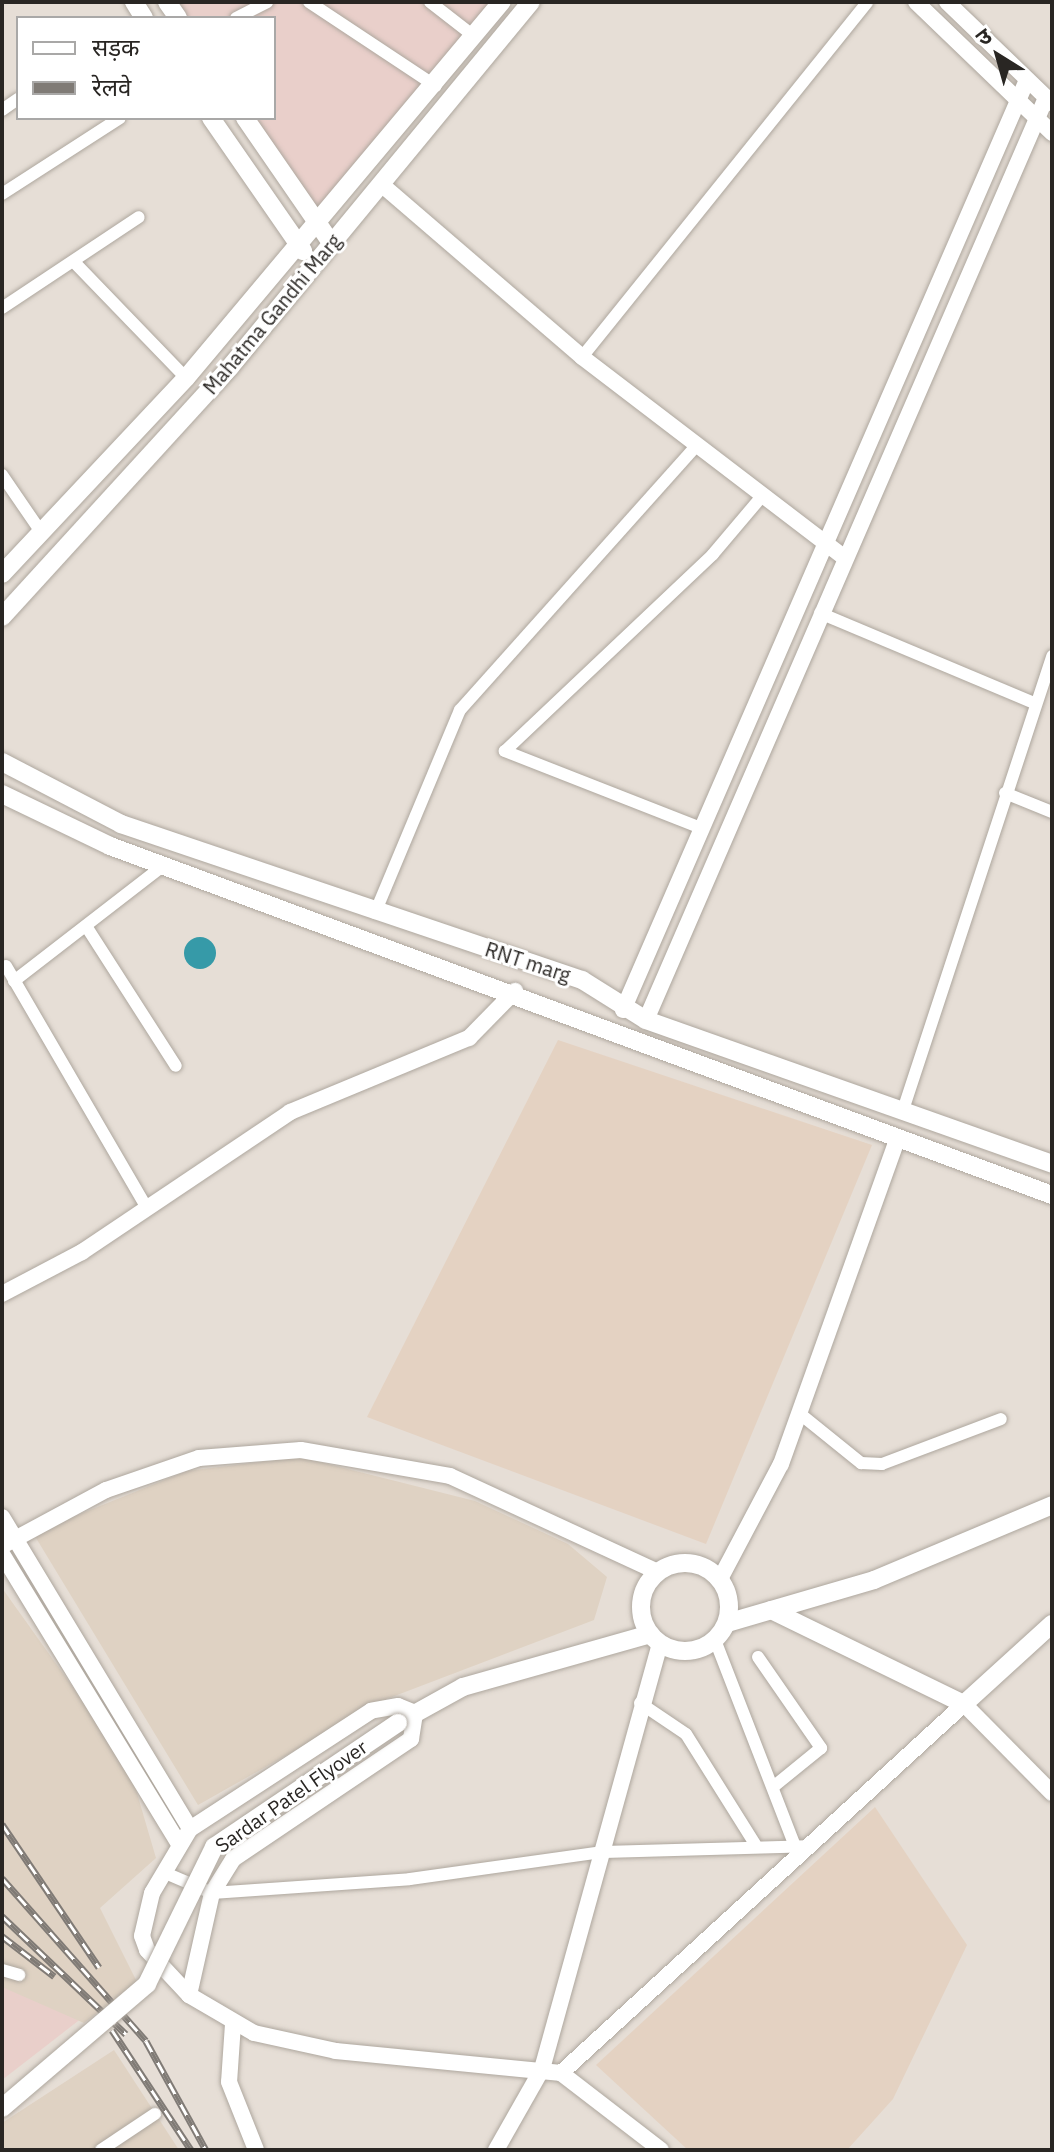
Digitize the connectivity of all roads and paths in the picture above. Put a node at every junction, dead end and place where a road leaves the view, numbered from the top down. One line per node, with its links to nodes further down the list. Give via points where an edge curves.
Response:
1 (267, 2): 9 (street)
2 (309, 2): 12 (street)
3 (430, 2): 10 (street)
4 (502, 2): 10 (main road, Mahatma Gandhi Marg)
5 (531, 2): 20 (main road, Mahatma Gandhi Marg)
6 (867, 2): 29 (street)
7 (916, 2): 13 (street)
8 (947, 2): 11 (street)
9 (240, 16)
10 (475, 37): 12 (main road, Mahatma Gandhi Marg)
11 (1027, 80): 13 (street); 14 (street)
12 (436, 86): 23 (main road, Mahatma Gandhi Marg)
13 (1015, 98): 15 (street); 35 (street)
14 (1049, 100): 15 (street)
15 (1036, 117): 19 (street); 36 (street)
16 (117, 120): 21 (street)
17 (212, 120): 24 (main road)
18 (246, 120): 23 (main road)
19 (1052, 133)
20 (381, 184): 25 (main road, Mahatma Gandhi Marg); 29 (street)
21 (2, 194)
22 (139, 217): 27 (street)
23 (315, 223): 24 (main road, Mahatma Gandhi Marg); 25 (main road)
24 (297, 243): 26 (main road); 30 (main road, Mahatma Gandhi Marg)
25 (332, 244): 26 (main road, Mahatma Gandhi Marg)
26 (313, 262): 39 (main road, Mahatma Gandhi Marg, via 230,367)
27 (75, 263): 28 (street); 30 (street)
28 (2, 308)
29 (582, 357): 31 (street)
30 (186, 378): 34 (main road, Mahatma Gandhi Marg)
31 (697, 445): 33 (street); 50 (street, via 460,710)
32 (2, 475): 34 (street)
33 (763, 495): 35 (street); 48 (street, via 713,554 505,751)
34 (41, 532): 37 (main road, Mahatma Gandhi Marg)
35 (822, 545): 36 (street); 48 (street)
36 (844, 557): 38 (street)
37 (2, 574)
38 (820, 613): 41 (street); 56 (street)
39 (2, 617)
40 (1052, 656): 41 (street)
41 (1034, 703): 45 (street)
42 (2, 745): 44 (main road)
43 (2, 762): 44 (main road, RNT marg)
44 (20, 773): 50 (main road, RNT marg, via 121,824)
45 (1005, 793): 47 (street); 58 (street)
46 (4, 796): 49 (main road, RNT marg)
47 (1052, 812)
48 (701, 828): 55 (street)
49 (164, 865): 51 (street); 54 (main road, RNT marg)
50 (375, 913): 55 (main road, RNT marg, via 582,980)
51 (86, 926): 53 (street); 57 (street)
52 (6, 966): 53 (street)
53 (14, 981): 62 (street)
54 (515, 991): 59 (main road, RNT marg); 62 (street, via 469,1038 290,1112)
55 (626, 1004): 56 (main road, RNT marg)
56 (649, 1014): 58 (main road, RNT marg)
57 (176, 1066)
58 (904, 1107): 60 (main road, RNT marg)
59 (898, 1137): 61 (main road, RNT marg); 64 (street)
60 (1052, 1164)
61 (1052, 1195)
62 (144, 1203): 63 (street, via 82,1252)
63 (2, 1294)
64 (799, 1413): 65 (street, via 861,1463 882,1464); 71 (street)
65 (1001, 1419)
66 (1052, 1505): 72 (main road, via 874,1580)
67 (2, 1517): 68 (street)
68 (9, 1542): 70 (street, via 106,1490 199,1458 301,1450 450,1476); 83 (street)
69 (2, 1554): 84 (street)
70 (658, 1572): 71 (main road, via 697,1564); 75 (main road, via 641,1601)
71 (720, 1579): 73 (main road, via 729,1600)
72 (771, 1610): 73 (main road); 79 (main road)
73 (727, 1623): 76 (main road)
74 (1052, 1624): 79 (main road)
75 (655, 1639): 76 (main road, via 688,1651); 78 (street); 80 (main road, Sardar Patel Flyover, via 463,1687)
76 (715, 1640): 81 (street)
77 (758, 1657): 81 (street, via 821,1748)
78 (640, 1703): 85 (street, via 686,1734); 87 (street)
79 (964, 1704): 82 (street); 86 (street)
80 (415, 1713): 83 (street, via 378,1707); 89 (street, via 411,1739 233,1859); 96 (main road, Sardar Patel Flyover, bridge, via 214,1847 147,1984)
81 (773, 1787): 86 (street)
82 (1052, 1793)
83 (190, 1829): 84 (street)
84 (178, 1842): 88 (street)
85 (755, 1844): 86 (street); 87 (street)
86 (803, 1846): 95 (street)
87 (601, 1852): 89 (street, via 410,1879); 94 (street)
88 (163, 1872): 89 (street); 92 (street, via 142,1936)
89 (212, 1893): 92 (street)
90 (2, 1970): 91 (street)
91 (19, 1975)
92 (189, 1995): 93 (street)
93 (233, 2024): 94 (street, via 336,2051 510,2073); 99 (street, via 229,2082)
94 (542, 2069): 95 (street); 100 (street)
95 (561, 2073): 101 (street)
96 (2, 2108)
97 (155, 2114): 98 (street)
98 (104, 2149)
99 (256, 2150)
100 (496, 2150)
101 (661, 2150)

